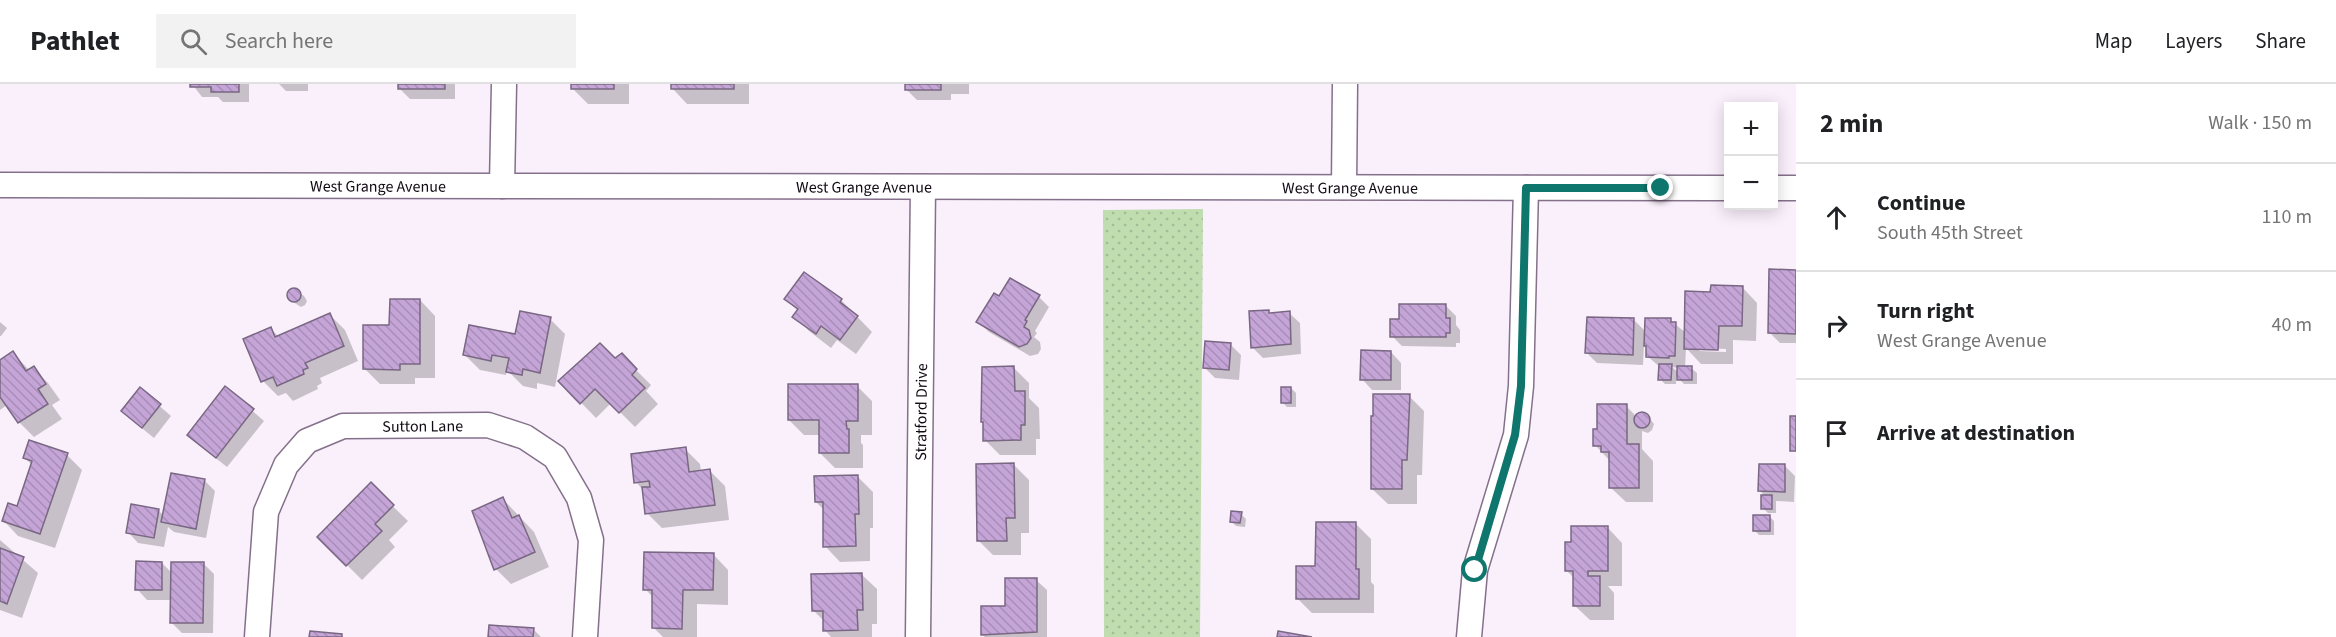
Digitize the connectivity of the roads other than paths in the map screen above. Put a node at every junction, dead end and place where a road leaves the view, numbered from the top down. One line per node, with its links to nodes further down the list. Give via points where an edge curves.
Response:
1 (504, 84): 4 (street)
2 (1345, 84): 6 (street)
3 (0, 185): 4 (street, West Grange Avenue)
4 (502, 186): 5 (street, West Grange Avenue)
5 (923, 187): 6 (street, West Grange Avenue); 13 (street, Stratford Drive)
6 (1344, 188): 7 (street, West Grange Avenue)
7 (1526, 188): 8 (street, West Grange Avenue); 14 (street, via 1521,386 1515,435 1475,570)
8 (1724, 188)
9 (1778, 188): 10 (street)
10 (1796, 188)
11 (257, 637): 12 (street, Sutton Lane, via 266,512 286,465 307,441 343,426 488,425 525,437 555,457 579,498 591,540)
12 (585, 637)
13 (918, 637)
14 (1469, 637)

